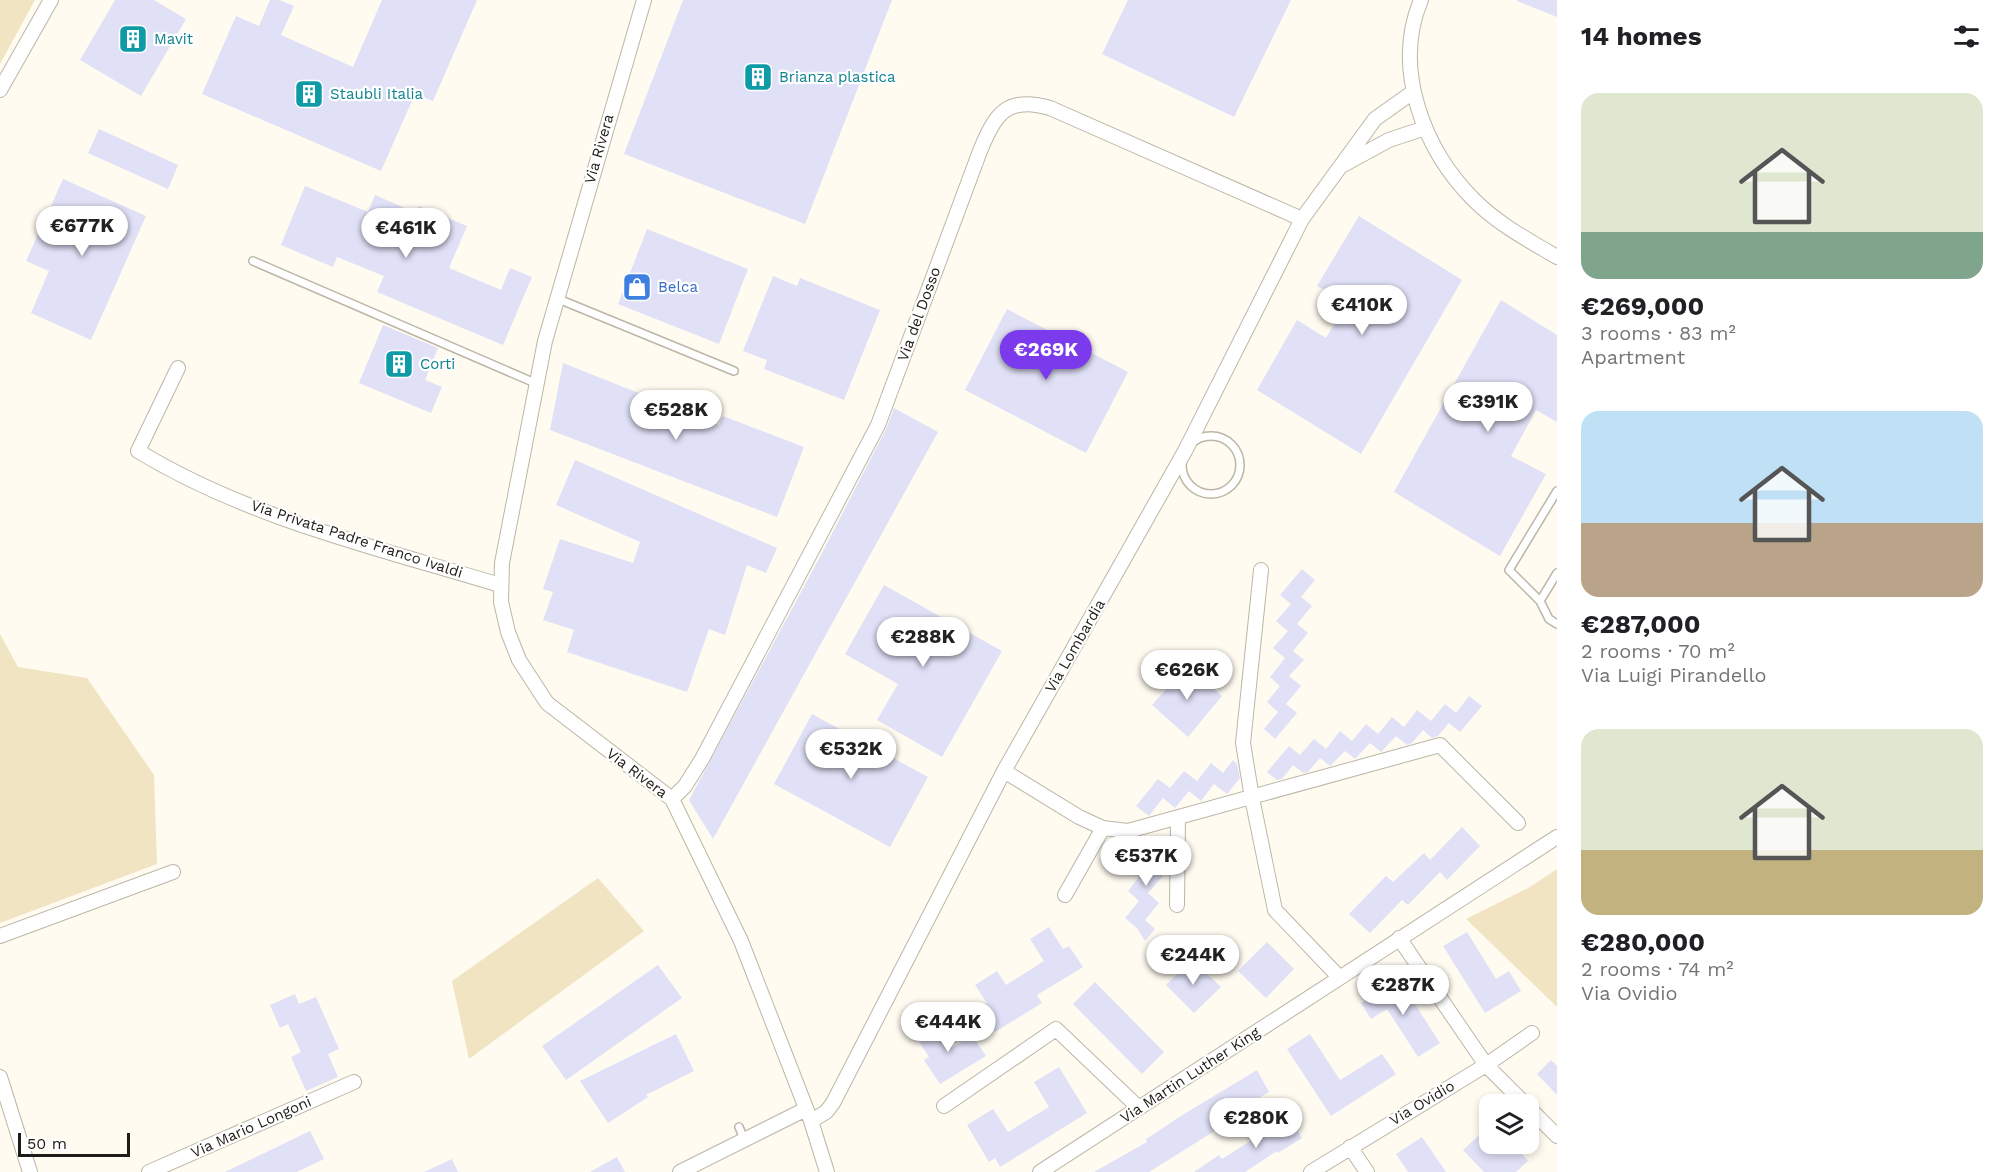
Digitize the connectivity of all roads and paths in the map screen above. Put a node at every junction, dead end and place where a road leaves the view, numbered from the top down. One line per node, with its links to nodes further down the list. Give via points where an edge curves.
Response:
1 (51, 0): 4 (street)
2 (644, 0): 11 (street, Via Rivera)
3 (1421, 0): 5 (street, via 1410,57)
4 (0, 90)
5 (1413, 92): 6 (street); 7 (street, Via Lombardia, via 1375,119)
6 (1425, 128): 7 (street, via 1389,140); 9 (street, via 1446,167 1475,201 1506,227)
7 (1338, 168): 8 (street, Via Lombardia)
8 (1302, 219): 15 (street, Via Lombardia); 24 (street, Via del Dosso, via 1050,108 1025,104 1004,109 989,128 878,425 702,759)
9 (1557, 257)
10 (253, 261): 14 (lane)
11 (556, 298): 13 (lane); 14 (street, Via Rivera)
12 (178, 368): 19 (street, Via Privata Padre Franco Ivaldi, via 138,451 164,467 272,515)
13 (734, 371)
14 (535, 383): 19 (street, Via Rivera)
15 (1185, 451): 15 (lane, via 1182,470 1198,492 1225,491 1238,476 1239,457 1219,437 1199,438); 22 (street, Via Lombardia)
16 (1557, 491): 20 (lane, via 1509,570)
17 (1261, 570): 23 (street, via 1243,742)
18 (1557, 573): 20 (lane)
19 (500, 585): 24 (street, Via Rivera, via 508,632 536,690 558,714)
20 (1540, 601): 21 (lane, via 1549,620)
21 (1557, 624)
22 (1004, 771): 27 (street); 42 (street, Via Lombardia, via 833,1102 826,1112)
23 (1252, 798): 25 (street); 26 (street, via 1440,745); 34 (street, via 1275,910)
24 (672, 799): 42 (street, Via Rivera, via 741,941)
25 (1178, 819): 27 (street, via 1128,831); 31 (street)
26 (1518, 823)
27 (1103, 828): 30 (street)
28 (1557, 837): 33 (street, Via Martin Luther King)
29 (173, 872): 32 (street)
30 (1065, 895)
31 (1177, 905)
32 (0, 936)
33 (1399, 938): 34 (street, Via Martin Luther King); 36 (street)
34 (1339, 977): 41 (street, Via Martin Luther King)
35 (1532, 1033): 36 (street, Via Ovidio)
36 (1486, 1065): 39 (street); 45 (street, Via Ovidio)
37 (0, 1077): 46 (street)
38 (354, 1082): 47 (street, Via Mario Longoni)
39 (1515, 1094)
40 (944, 1106): 41 (street, via 1056,1029)
41 (1139, 1108): 50 (street, Via Martin Luther King)
42 (808, 1115): 48 (street, Via Lombardia, via 742,1133); 49 (street, Via Rivera)
43 (1539, 1118): 44 (street)
44 (1557, 1136)
45 (1350, 1147): 51 (street, Via Ovidio); 52 (street)
46 (30, 1172)
47 (149, 1172)
48 (680, 1172)
49 (827, 1172)
50 (1040, 1172)
51 (1311, 1172)
52 (1367, 1172)

